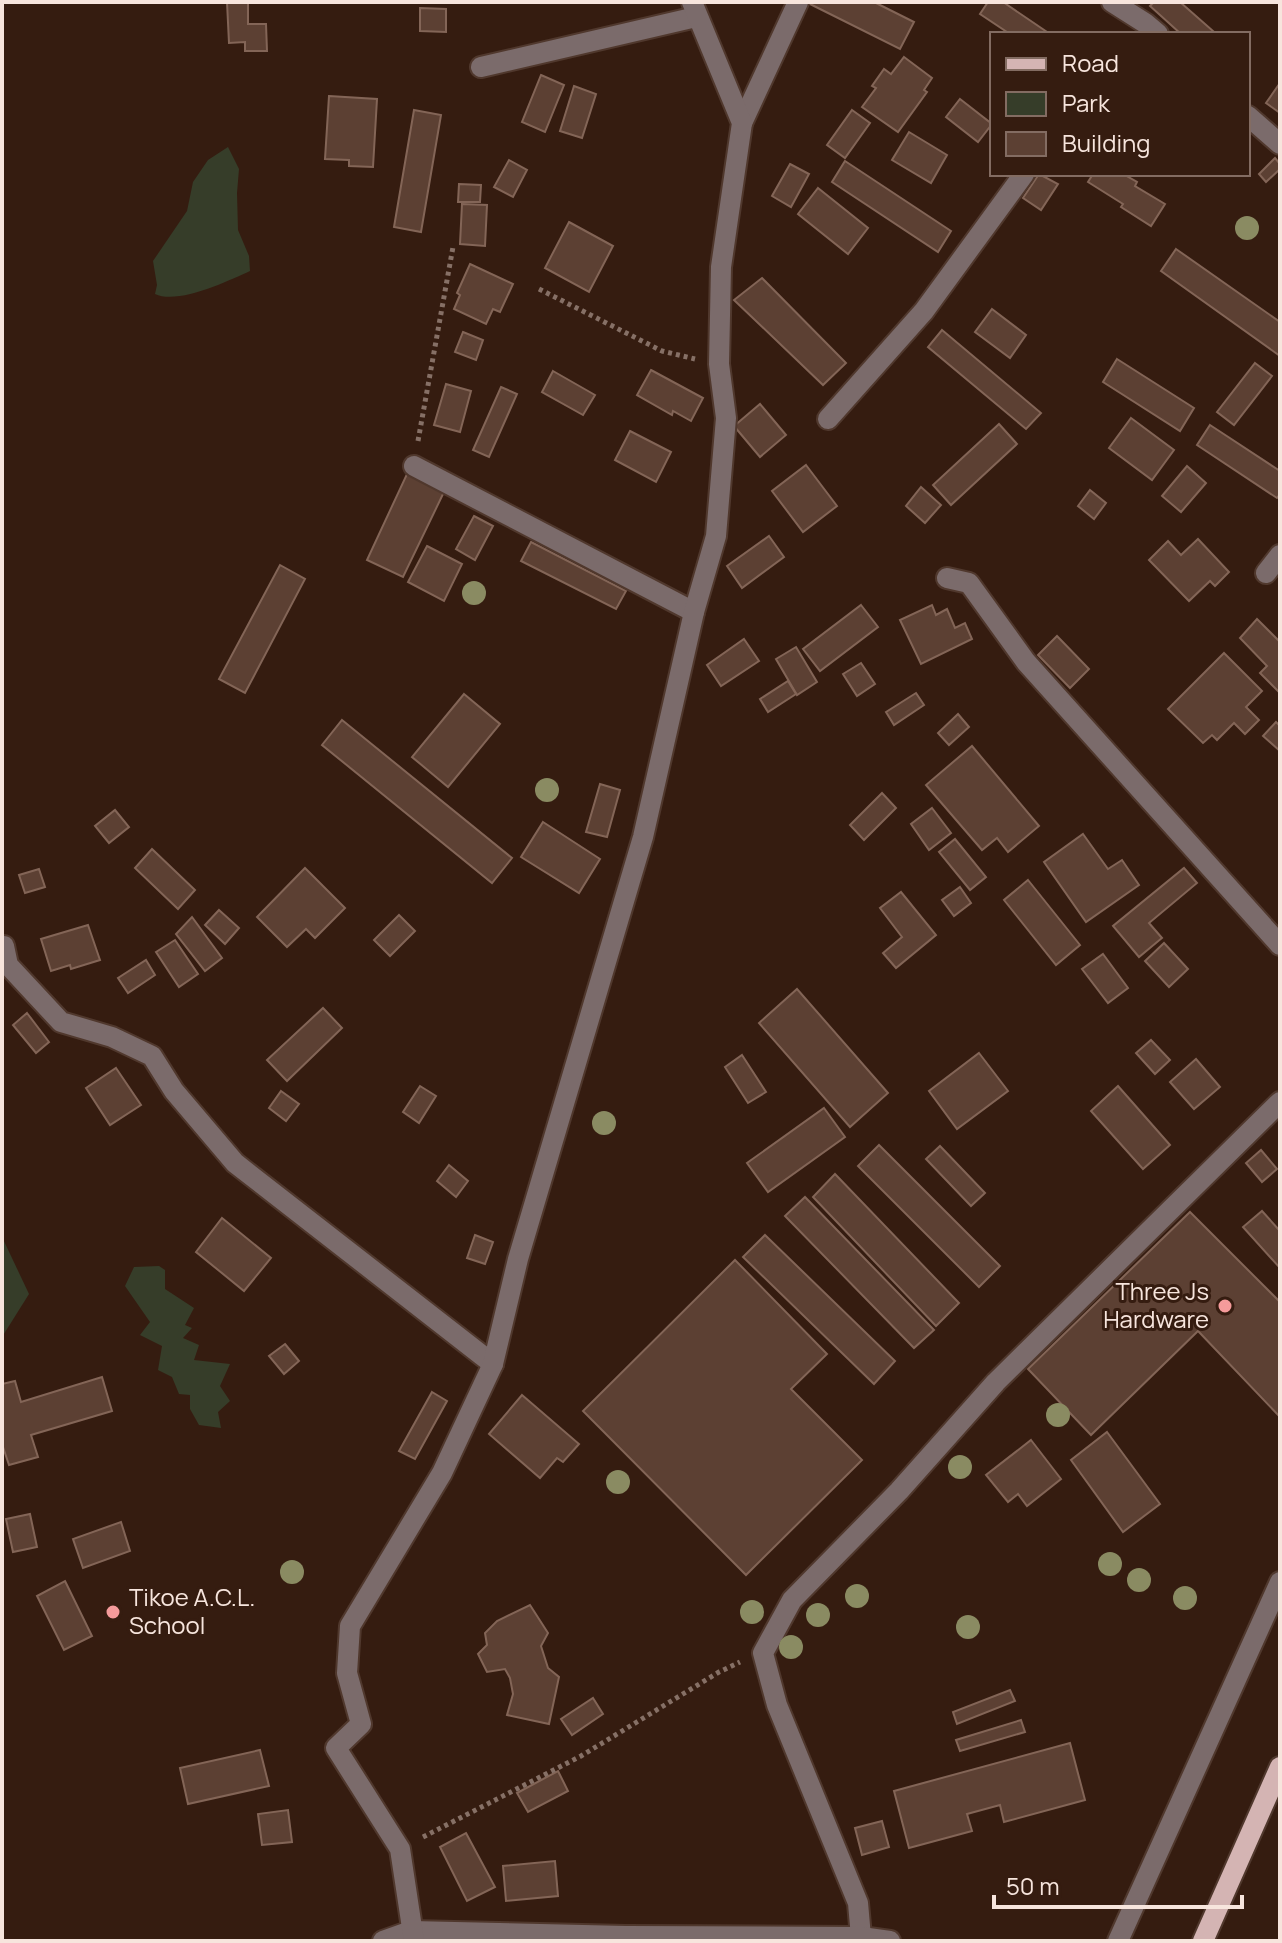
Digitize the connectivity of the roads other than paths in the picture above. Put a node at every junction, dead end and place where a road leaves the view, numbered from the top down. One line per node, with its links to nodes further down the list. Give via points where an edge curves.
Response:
1 (798, 2): 7 (street)
2 (1112, 2): 4 (street)
3 (694, 10): 5 (street); 7 (street)
4 (1146, 30)
5 (481, 67)
6 (1250, 118): 8 (street)
7 (742, 123): 15 (street, via 721,267 719,364 726,418 716,536)
8 (1280, 144)
9 (1023, 176): 10 (street, via 924,311)
10 (828, 419)
11 (414, 466): 15 (street)
12 (1280, 555): 13 (street)
13 (1266, 573)
14 (947, 578): 16 (street, via 969,583 1026,662)
15 (694, 612): 19 (street, via 643,837 518,1259)
16 (1280, 945)
17 (4, 946): 19 (street, via 8,965 61,1022 152,1056 174,1091 235,1163)
18 (1280, 1102): 23 (street, via 996,1382 792,1600 763,1653 777,1705 858,1903)
19 (493, 1364): 22 (street, via 442,1473 350,1626 347,1673 361,1724 336,1748 400,1849)
20 (1280, 1582): 26 (street)
21 (1280, 1767): 27 (main road)
22 (412, 1936): 23 (street); 24 (street)
23 (861, 1937): 25 (street)
24 (383, 1941)
25 (890, 1941)
26 (1118, 1941)
27 (1203, 1941)

